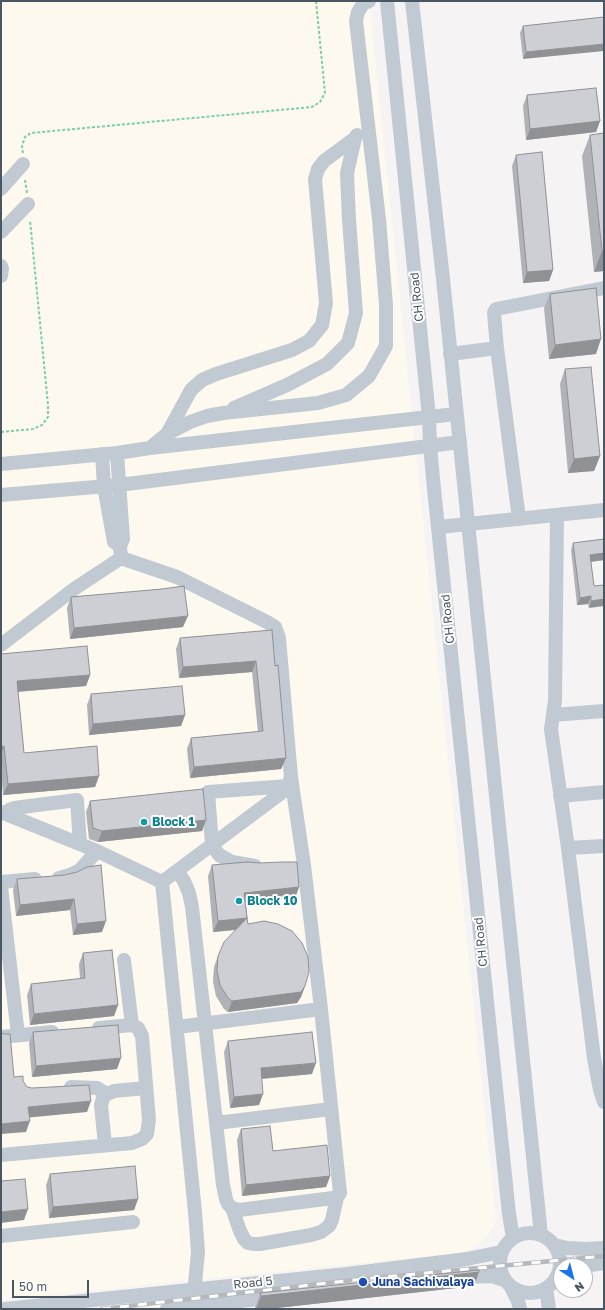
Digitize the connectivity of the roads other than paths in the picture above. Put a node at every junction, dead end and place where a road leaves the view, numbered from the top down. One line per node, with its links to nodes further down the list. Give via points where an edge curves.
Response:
1 (369, 1): 4 (street, via 362,4 356,21)
2 (387, 1): 17 (street, CH Road)
3 (412, 1): 14 (street)
4 (367, 120): 5 (street); 15 (street, via 379,219 386,346 369,376 346,395 318,403)
5 (355, 138): 15 (street, via 347,173 356,313 348,343 327,364); 18 (street, via 324,161 315,178 326,303 322,325 309,341 292,350 202,380 191,390)
6 (24, 164): 7 (street)
7 (1, 189)
8 (28, 204): 9 (street)
9 (1, 232)
10 (1, 266): 11 (street)
11 (1, 276)
12 (604, 288): 13 (street, via 496,309 494,313)
13 (497, 348): 14 (street); 30 (street)
14 (450, 354): 16 (street)
15 (223, 413): 18 (street, via 190,422)
16 (456, 414): 17 (street); 19 (street)
17 (429, 417): 20 (street, CH Road); 21 (street)
18 (167, 434): 21 (street)
19 (460, 442): 20 (street); 31 (street)
20 (430, 445): 25 (street); 32 (street, CH Road)
21 (150, 448): 22 (street)
22 (117, 453): 23 (street); 25 (street)
23 (102, 454): 24 (street); 26 (street)
24 (1, 464)
25 (119, 484): 26 (street); 33 (street, via 124,539)
26 (104, 486): 27 (street); 33 (street, via 114,542)
27 (1, 495)
28 (604, 510): 29 (street)
29 (557, 514): 30 (street); 40 (street)
30 (519, 518): 31 (street)
31 (468, 524): 32 (street); 76 (street)
32 (439, 527): 78 (street, CH Road)
33 (121, 552): 34 (street); 37 (street)
34 (195, 586): 35 (street); 41 (street, via 275,627 279,638)
35 (172, 590)
36 (84, 597): 37 (street)
37 (62, 598): 38 (street)
38 (1, 645)
39 (604, 711): 40 (street)
40 (553, 715): 43 (street, via 552,742)
41 (289, 781): 46 (street, via 280,794); 46 (street, via 208,792); 56 (street, via 297,865)
42 (604, 792): 43 (street)
43 (560, 796): 48 (street)
44 (3, 813): 45 (street); 45 (street, via 14,808 77,800)
45 (80, 844): 49 (street)
46 (212, 845): 50 (street, via 220,855 232,862 255,866); 51 (street)
47 (604, 846): 48 (street)
48 (568, 848): 64 (street)
49 (97, 852): 52 (street, via 80,870 70,875); 53 (street)
50 (270, 865)
51 (177, 871): 53 (street); 57 (street, via 184,881 192,907)
52 (1, 882)
53 (162, 882): 59 (street)
54 (1, 887): 62 (street)
55 (124, 960): 58 (street)
56 (321, 1009): 57 (street); 69 (street)
57 (205, 1023): 59 (street); 70 (street)
58 (132, 1025): 60 (street); 66 (street, via 138,1028 142,1036)
59 (177, 1027): 89 (street, via 198,1252 195,1284)
60 (86, 1029)
61 (64, 1031): 62 (street)
62 (18, 1035): 63 (street)
63 (1, 1037)
64 (599, 1057): 68 (street, via 600,1090)
65 (61, 1088): 67 (street, via 97,1088)
66 (146, 1088): 67 (street); 71 (street, via 149,1128 147,1134 132,1143)
67 (107, 1094): 71 (street, via 101,1104)
68 (604, 1102)
69 (331, 1109): 70 (street); 73 (street, via 340,1193)
70 (216, 1123): 74 (street, via 224,1192)
71 (105, 1145): 72 (street)
72 (1, 1155)
73 (337, 1197): 74 (street, via 239,1210); 74 (street, via 332,1220 321,1232 260,1244 248,1243 244,1238)
74 (232, 1208)
75 (133, 1222): 77 (street)
76 (541, 1235): 78 (street, via 527,1233); 79 (street)
77 (1, 1236)
78 (513, 1238): 81 (street)
79 (556, 1245): 80 (street, via 573,1249); 82 (street)
80 (604, 1248)
81 (501, 1252): 87 (street, via 500,1271); 89 (street, Road 5, via 385,1270)
82 (559, 1258)
83 (604, 1263): 84 (street)
84 (593, 1265)
85 (450, 1278): 87 (street, via 492,1276)
86 (553, 1282): 88 (street)
87 (507, 1283): 88 (street, via 519,1292 538,1292); 94 (street)
88 (546, 1288): 95 (street)
89 (201, 1289): 91 (street); 92 (street, Road 5)
90 (286, 1296): 91 (street, Road 5)
91 (202, 1305): 93 (street, Road 5)
92 (5, 1309)
93 (167, 1309)
94 (520, 1309)
95 (549, 1309)

